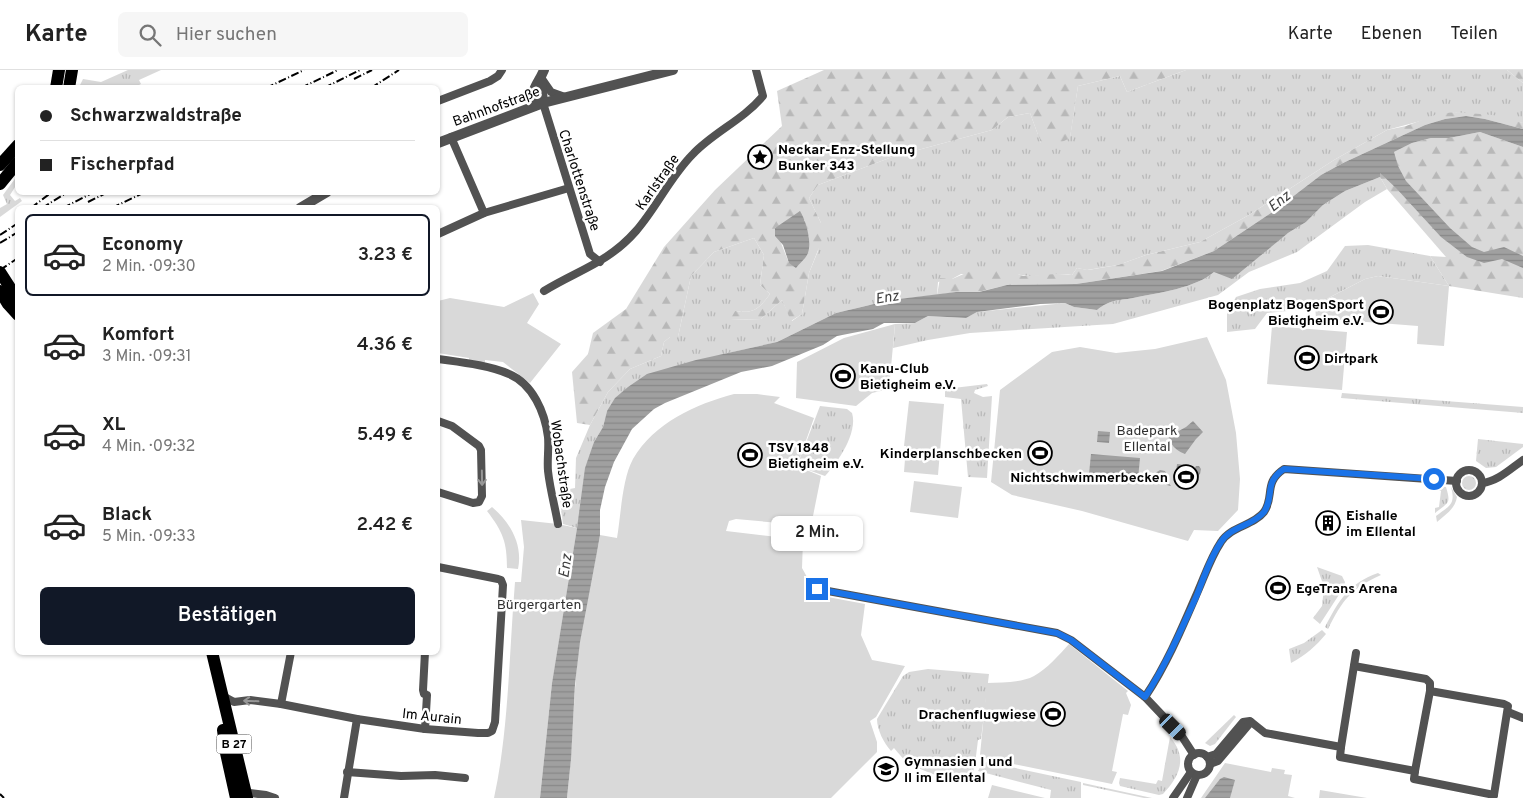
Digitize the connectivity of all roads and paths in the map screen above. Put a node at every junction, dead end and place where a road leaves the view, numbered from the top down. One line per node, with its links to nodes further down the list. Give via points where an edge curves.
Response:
1 (59, 70): 7 (main road)
2 (72, 70): 8 (main road)
3 (502, 70): 10 (street, via 490,81)
4 (673, 70): 9 (street, Bahnhofstraße)
5 (756, 70): 23 (street, Karlstraße, via 763,96 693,154 636,231)
6 (542, 74): 9 (street, Bahnhofstraße, via 551,92); 11 (street)
7 (62, 85)
8 (63, 85)
9 (565, 97): 11 (street, Bahnhofstraße)
10 (440, 100)
11 (538, 104): 12 (street, Bahnhofstraße); 18 (street, Charlottenstraße)
12 (451, 137): 13 (street, Bahnhofstraße); 21 (street)
13 (440, 142)
14 (15, 148): 15 (main road)
15 (0, 165)
16 (15, 166): 17 (main road)
17 (0, 184)
18 (569, 188): 21 (street); 23 (street, Charlottenstraße, via 590,254)
19 (322, 195): 20 (street)
20 (305, 205)
21 (484, 213): 22 (street)
22 (440, 233)
23 (600, 262): 26 (street, Karlstraße)
24 (0, 272): 27 (main road)
25 (0, 291): 28 (main road)
26 (544, 291)
27 (15, 295)
28 (15, 312)
29 (440, 359): 35 (street, Wobachstraße, via 500,370 530,390 542,412 546,428 548,472)
30 (440, 422): 34 (street, one-way to 34, via 452,426 479,446 482,496 477,503)
31 (1523, 460): 33 (street, via 1498,479)
32 (1457, 481): 33 (street, via 1462,473 1471,470 1476,472); 33 (street, via 1460,491 1468,496 1477,493); 46 (street, via 1284,469 1276,474 1268,491 1264,512 1229,533 1217,547 1180,632)
33 (1482, 483)
34 (440, 493)
35 (558, 524)
36 (440, 567): 52 (street, Im Aurain, via 501,580 494,727 484,734)
37 (817, 589): 46 (street, via 1057,633 1071,640)
38 (1356, 653): 43 (street)
39 (206, 655): 61 (main road, B 27, via 226,753)
40 (213, 655): 45 (main road, B 27)
41 (290, 655): 47 (street)
42 (425, 655): 52 (street)
43 (1354, 666): 44 (street, via 1426,679 1430,683); 54 (street)
44 (1430, 691): 48 (street, via 1504,704 1508,706); 57 (street)
45 (222, 696): 47 (street, Im Aurain, one-way to 45, via 250,700 234,702); 61 (main road, B 27)
46 (1145, 697): 55 (street, via 1181,735)
47 (281, 704): 50 (street, Im Aurain)
48 (1508, 712): 49 (street); 62 (street)
49 (1523, 718)
50 (357, 719): 52 (street, Im Aurain); 58 (street)
51 (1251, 722): 53 (street); 53 (street, via 1243,722); 54 (street, via 1265,734)
52 (426, 729)
53 (1230, 743): 56 (street, via 1218,761)
54 (1341, 747): 57 (street, via 1340,757)
55 (1194, 755): 56 (street, via 1201,754); 59 (street, via 1189,761 1189,769)
56 (1208, 760): 59 (street, via 1206,772)
57 (1416, 771): 62 (street, via 1414,779)
58 (347, 772): 60 (street); 64 (street)
59 (1194, 774): 65 (street); 66 (street)
60 (465, 778)
61 (241, 795): 63 (street)
62 (1493, 796)
63 (275, 798)
64 (344, 798)
65 (1173, 798)
66 (1187, 798)

